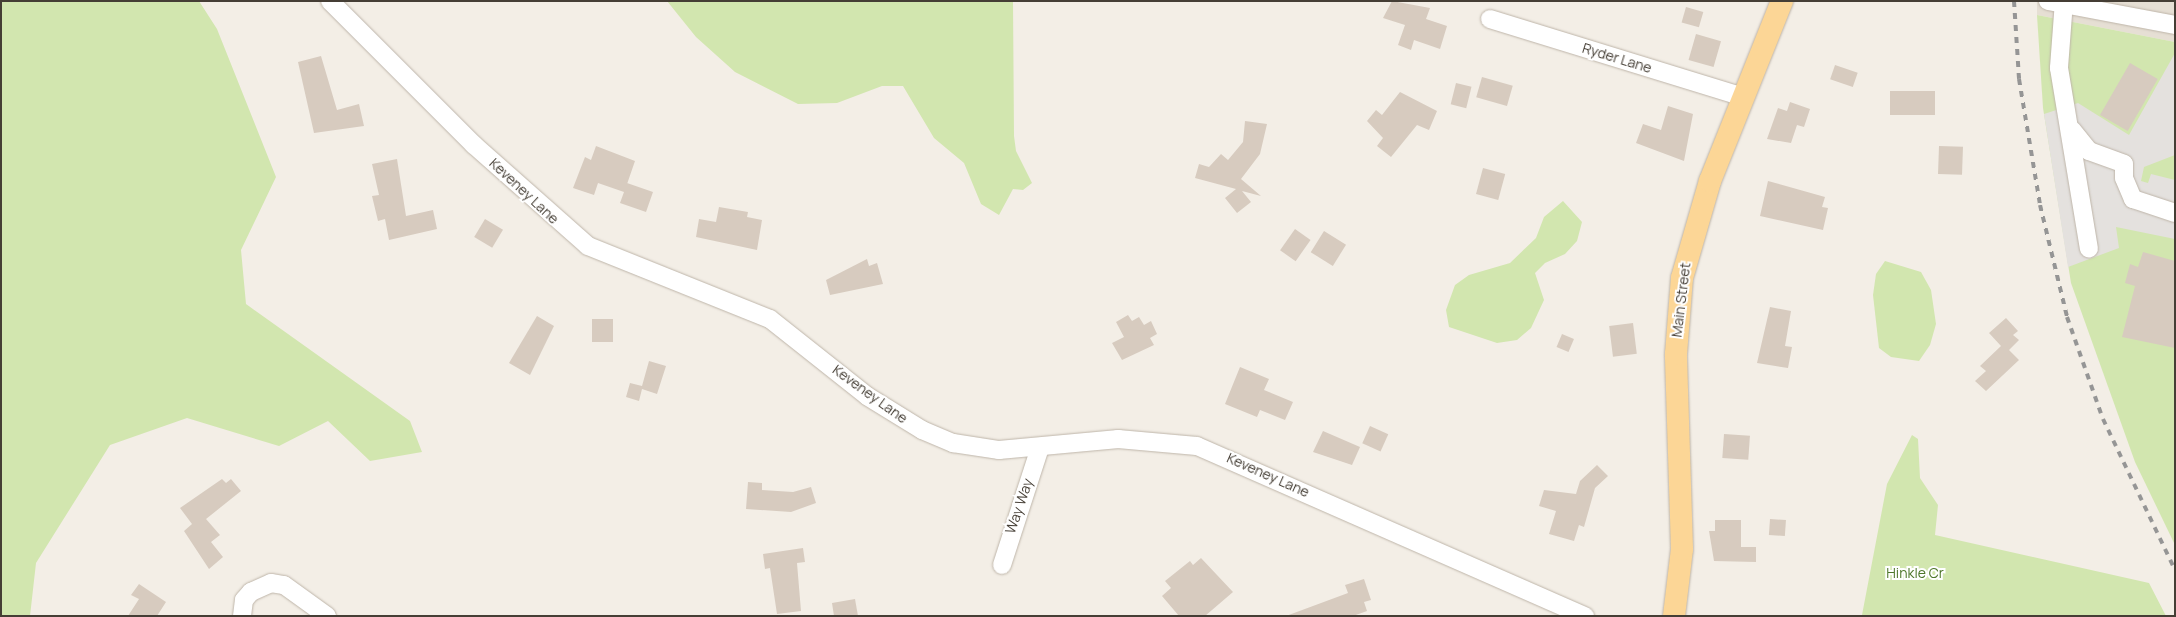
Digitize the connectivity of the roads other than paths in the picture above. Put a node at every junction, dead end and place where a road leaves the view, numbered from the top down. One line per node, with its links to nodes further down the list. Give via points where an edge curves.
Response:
1 (330, 1): 10 (street, Keveney Lane, via 474,145 588,246 770,319 867,396 922,430 972,448)
2 (1782, 1): 6 (main road, Main Street)
3 (2058, 2): 5 (street); 7 (street, via 2058,53)
4 (1490, 19): 6 (street, Ryder Lane)
5 (2175, 24)
6 (1744, 97): 16 (main road, Main Street, via 1689,248 1676,321 1682,549)
7 (2068, 120): 8 (street, via 2082,147 2124,164 2124,178 2134,199); 9 (street)
8 (2175, 213)
9 (2089, 249)
10 (1040, 447): 11 (street, Way Way); 15 (street, Keveney Lane, via 1118,439 1197,446)
11 (1002, 565)
12 (242, 616): 14 (street, via 251,592 271,583 284,585)
13 (302, 616): 14 (street)
14 (326, 616)
15 (1585, 616)
16 (1674, 616)

